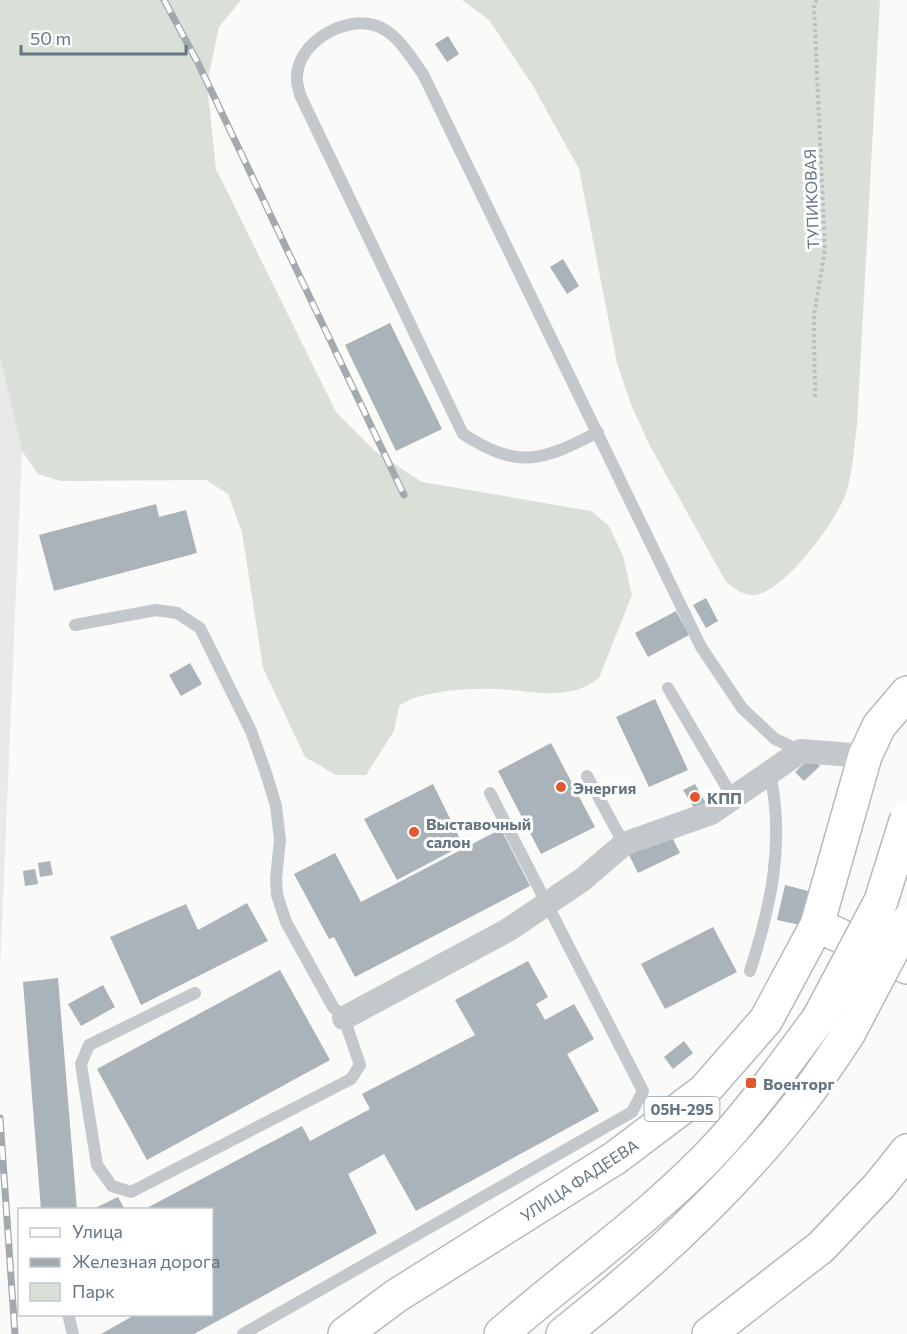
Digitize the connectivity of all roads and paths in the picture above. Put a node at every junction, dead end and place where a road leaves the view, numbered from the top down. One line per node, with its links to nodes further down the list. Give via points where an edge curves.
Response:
1 (816, 0): 2 (path, ТУПИКОВАЯ, via 825,250 814,316)
2 (815, 397)
3 (598, 432): 3 (lane, via 423,74 397,39 374,25 350,24 320,36 306,52 296,75 300,95 463,434 488,450 537,458 562,451); 7 (lane, via 701,647 723,682 742,708 775,739)
4 (75, 625): 21 (lane, via 156,610 177,613 200,628 251,731 276,806 280,840 277,895 286,922 333,1007)
5 (668, 688): 12 (lane)
6 (907, 693): 8 (main road, 05Н-295, via 879,726)
7 (801, 751): 8 (street); 9 (street)
8 (865, 756): 17 (main road, УЛИЦА ФАДЕЕВА / 05Н-295)
9 (770, 774): 12 (street); 19 (lane, via 776,801 775,876)
10 (587, 776): 14 (lane)
11 (490, 793): 15 (lane)
12 (734, 798): 14 (street, via 711,813)
13 (907, 818): 27 (main road, bridge, via 881,901 819,1018 770,1084 720,1144 619,1239)
14 (624, 844): 15 (street)
15 (548, 903): 21 (street, via 508,930); 25 (lane, via 643,1091 632,1112)
16 (907, 922): 28 (main road, bridge, via 848,1034 799,1105 675,1241)
17 (817, 925): 18 (main road); 26 (main road, УЛИЦА ФАДЕЕВА / 05Н-295, via 766,1020 704,1091 615,1158 396,1296)
18 (907, 967)
19 (750, 971)
20 (195, 993): 21 (lane, via 89,1045 85,1054 81,1064 97,1165 112,1186 131,1192 351,1079 360,1065)
21 (344, 1018)
22 (907, 1151): 29 (main road, via 821,1247)
23 (70, 1316): 24 (lane)
24 (74, 1334)
25 (243, 1334)
26 (345, 1334)
27 (501, 1334)
28 (563, 1334)
29 (709, 1334)

